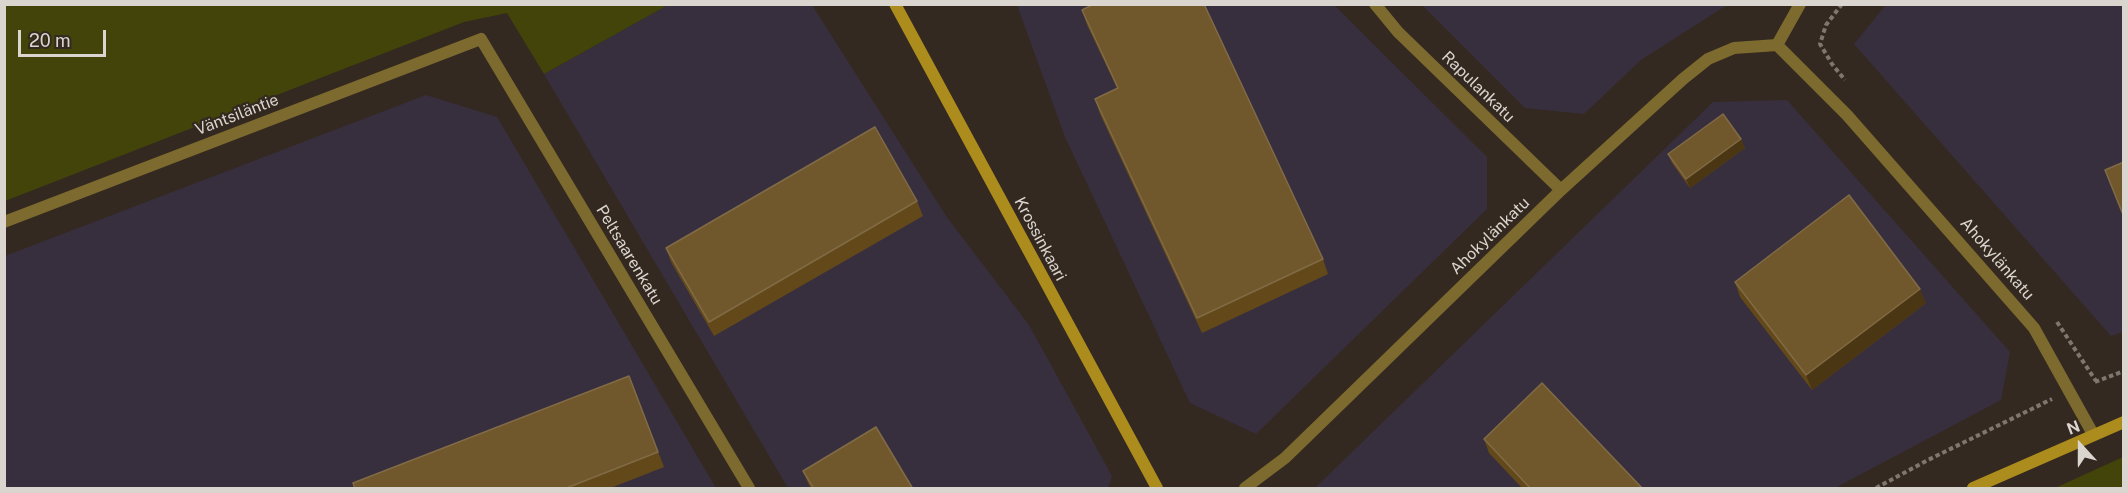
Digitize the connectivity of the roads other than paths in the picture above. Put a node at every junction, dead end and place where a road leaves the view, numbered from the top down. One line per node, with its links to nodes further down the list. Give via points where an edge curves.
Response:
1 (895, 4): 11 (street, Krossinkaari)
2 (1375, 4): 6 (street, Rapulankatu, via 1398,32)
3 (1800, 4): 5 (street)
4 (481, 39): 7 (street, Väntsiläntie); 10 (street, Peltsaarenkatu)
5 (1777, 45): 6 (street, Ahokylänkatu, via 1734,48 1708,59); 9 (street, Ahokylänkatu, via 1848,115 2034,328)
6 (1561, 190): 12 (street, Ahokylänkatu, via 1285,458)
7 (4, 222)
8 (2124, 422): 9 (street)
9 (2093, 434): 13 (street)
10 (749, 489)
11 (1157, 489)
12 (1245, 489)
13 (1973, 489)

